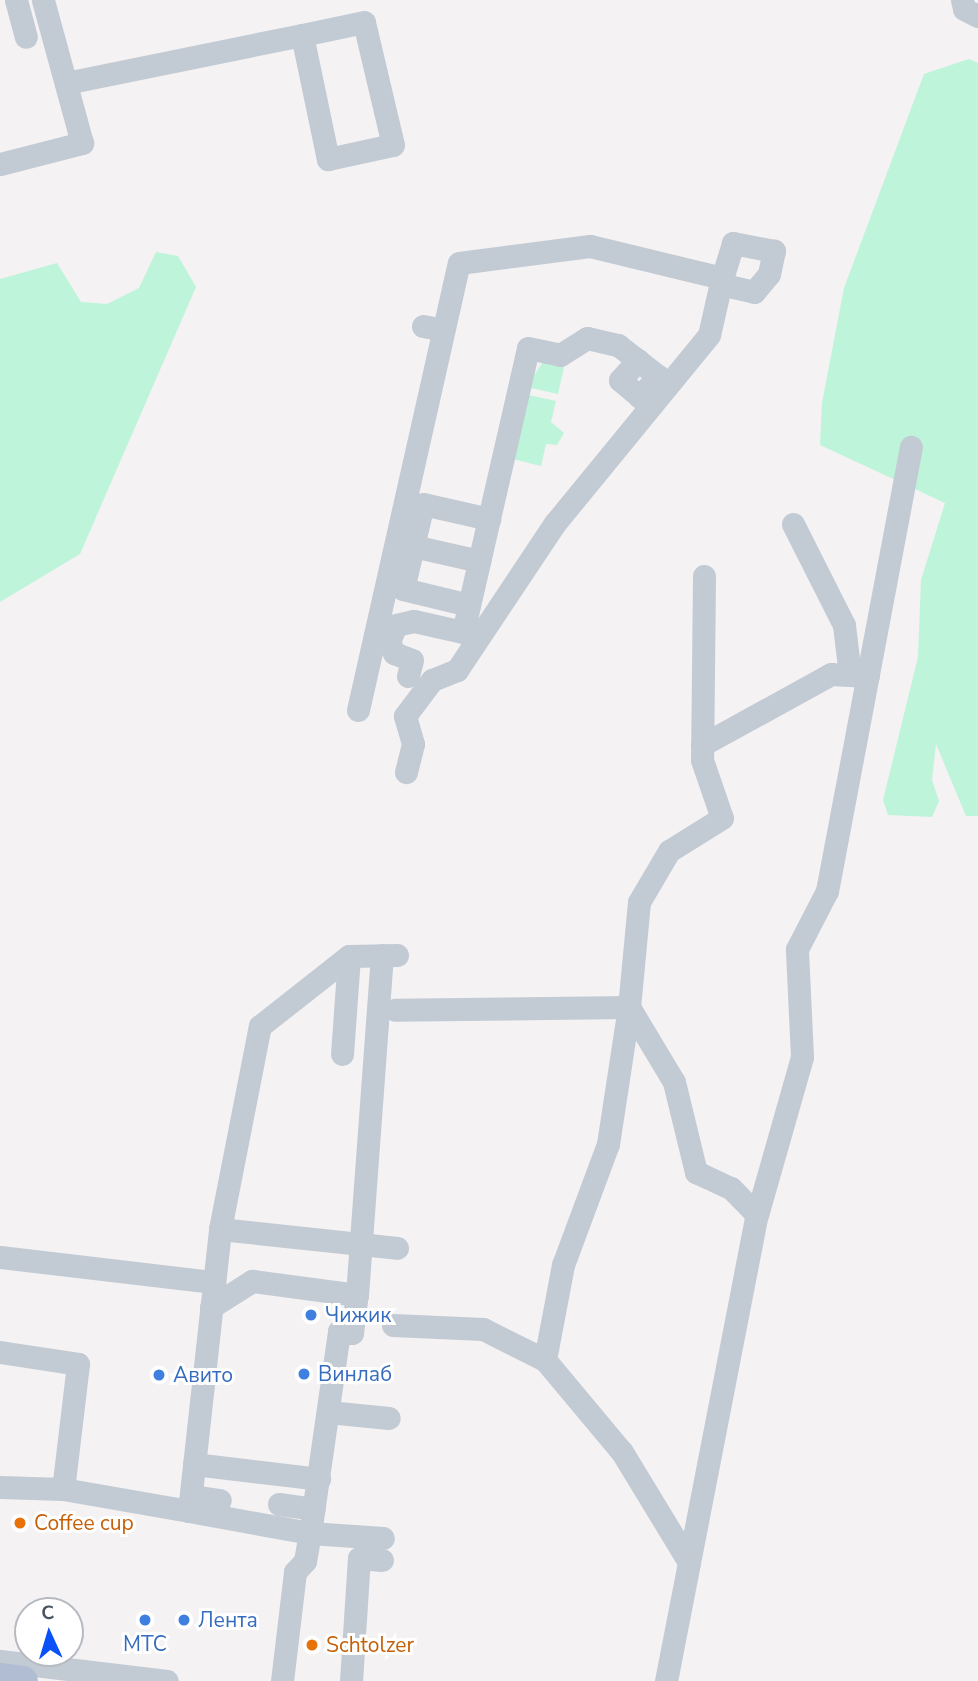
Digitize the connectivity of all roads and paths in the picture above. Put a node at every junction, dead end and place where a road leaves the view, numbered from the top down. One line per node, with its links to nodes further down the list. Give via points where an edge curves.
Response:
1 (16, 0): 4 (street)
2 (43, 0): 5 (street)
3 (302, 35): 3 (street, via 328,159 393,145 364,22); 5 (street)
4 (26, 37)
5 (68, 89): 6 (street, via 82,143)
6 (0, 164)
7 (638, 360): 9 (street, via 618,345 587,338 560,355 528,348)
8 (911, 447): 17 (street)
9 (489, 519): 11 (street, via 423,504); 12 (street)
10 (793, 524): 17 (street, via 844,625)
11 (413, 546): 12 (street); 14 (street, via 403,589)
12 (479, 561): 14 (street)
13 (704, 576): 20 (street)
14 (469, 605): 18 (street, via 463,632 414,621 396,625 389,642 394,653 412,660)
15 (432, 661): 18 (street)
16 (371, 664): 18 (street); 18 (street, via 433,328 459,263 590,246 642,250 721,281 709,335 555,523 457,670); 19 (street)
17 (859, 676): 20 (street, via 831,674); 26 (street, via 827,891 797,949 802,1057)
18 (417, 680): 21 (street, via 405,716 413,744)
19 (358, 710)
20 (702, 744): 23 (street, via 722,818 668,851 639,902)
21 (407, 772)
22 (349, 956): 25 (street); 27 (street, via 260,1026); 28 (street, via 390,955)
23 (629, 1007): 24 (street); 26 (street, via 674,1082 696,1172 732,1188); 36 (street, via 608,1144 563,1265)
24 (395, 1010)
25 (342, 1054)
26 (757, 1215): 47 (street)
27 (220, 1229): 28 (street); 31 (street)
28 (362, 1244): 29 (street); 32 (street)
29 (397, 1248)
30 (0, 1258): 31 (street)
31 (214, 1282): 33 (street)
32 (357, 1295): 33 (street, via 252,1281); 37 (street, via 352,1333 339,1331)
33 (211, 1307): 39 (street)
34 (393, 1325): 36 (street, via 482,1329)
35 (0, 1352): 41 (street, via 78,1364)
36 (545, 1360): 47 (street, via 622,1451)
37 (328, 1412): 38 (street); 42 (street)
38 (389, 1418)
39 (194, 1464): 42 (street); 45 (street)
40 (0, 1487): 41 (street)
41 (63, 1489): 45 (street)
42 (317, 1492): 43 (street); 46 (street)
43 (275, 1493)
44 (220, 1500): 45 (street)
45 (190, 1504): 46 (street)
46 (310, 1532): 52 (street, via 305,1561 295,1572); 53 (street, via 382,1549 359,1558)
47 (689, 1562): 54 (street)
48 (0, 1661): 51 (street)
49 (0, 1678): 50 (main road)
50 (23, 1681)
51 (167, 1681)
52 (282, 1681)
53 (351, 1681)
54 (666, 1681)

